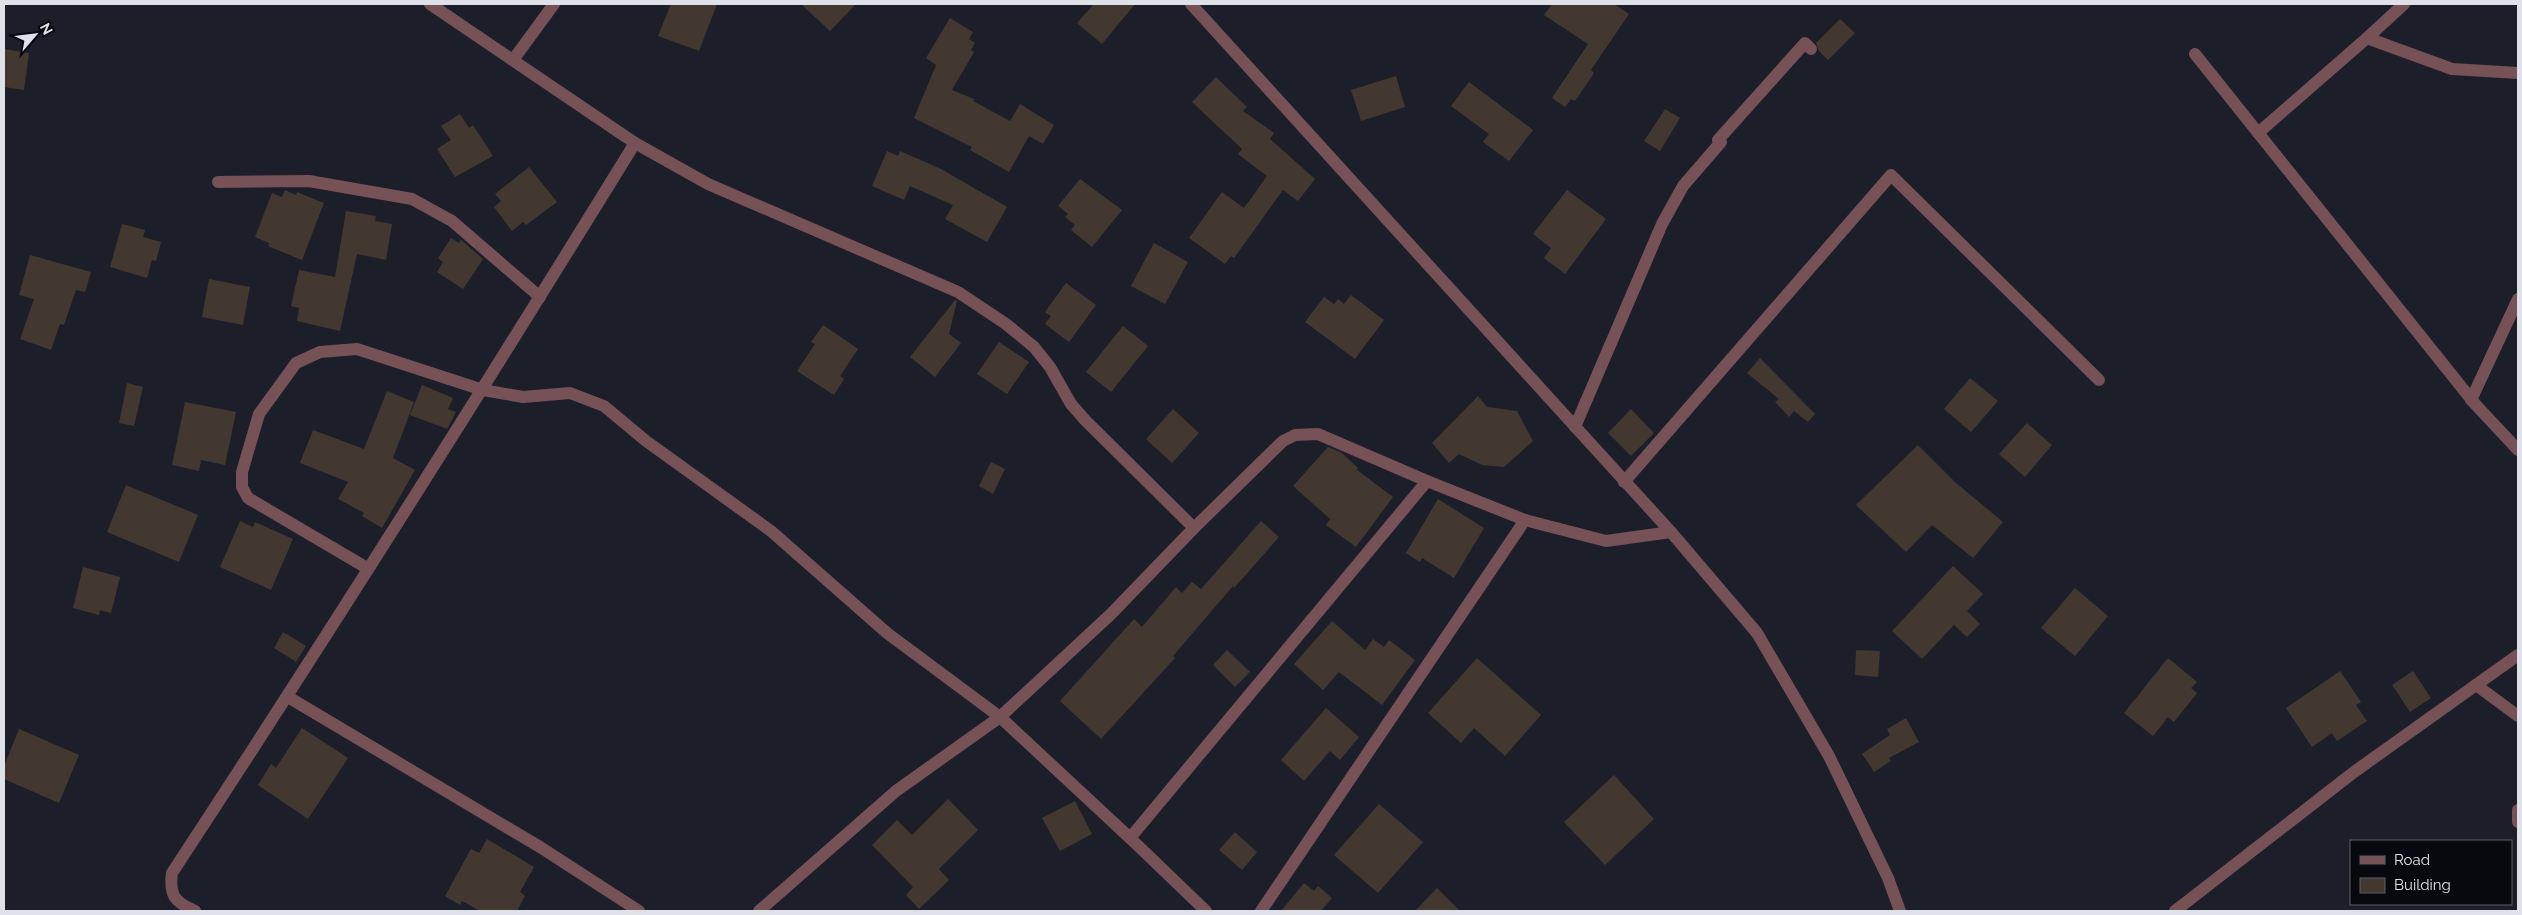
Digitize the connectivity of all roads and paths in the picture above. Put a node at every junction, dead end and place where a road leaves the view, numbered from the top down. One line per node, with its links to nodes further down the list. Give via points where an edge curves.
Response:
1 (430, 4): 8 (street)
2 (554, 4): 8 (street)
3 (1191, 4): 18 (street)
4 (2404, 4): 5 (street)
5 (2367, 38): 9 (street, via 2452,69); 10 (street)
6 (1811, 48): 18 (street, via 1806,44 1718,140 1721,142 1683,186 1662,224)
7 (2195, 54): 10 (street)
8 (513, 60): 11 (street)
9 (2518, 73)
10 (2258, 133): 17 (street)
11 (635, 143): 13 (street); 23 (street, via 708,184 958,292 1006,324 1034,347 1050,367 1071,404)
12 (218, 182): 13 (street, via 309,180 412,199 452,221)
13 (540, 297): 16 (street)
14 (2518, 299): 17 (street)
15 (2099, 380): 21 (street, via 1891,175)
16 (483, 390): 25 (street); 25 (street, via 357,348 320,352 296,363 259,414 242,472 242,487 248,498); 30 (street, via 523,397 570,393 604,406 646,441 771,531 887,633)
17 (2471, 400): 19 (street)
18 (1575, 427): 21 (street)
19 (2518, 450)
20 (1427, 482): 22 (street); 23 (street, via 1318,434 1295,434 1283,441); 33 (street)
21 (1624, 482): 24 (street)
22 (1525, 520): 24 (street, via 1606,541); 38 (street)
23 (1194, 528): 30 (street, via 1112,614)
24 (1671, 532): 39 (street, via 1757,633 1829,756 1888,878)
25 (367, 568): 28 (street)
26 (2518, 655): 27 (street)
27 (2476, 685): 29 (street); 40 (street, via 2354,772)
28 (288, 697): 34 (street, via 172,873 170,887 178,903); 35 (street, via 540,847)
29 (2518, 716)
30 (1000, 717): 33 (street); 36 (street, via 896,791)
31 (2518, 810): 32 (street)
32 (2518, 822)
33 (1130, 838): 37 (street)
34 (195, 911)
35 (639, 911)
36 (759, 911)
37 (1206, 911)
38 (1261, 911)
39 (1900, 911)
40 (2175, 911)

